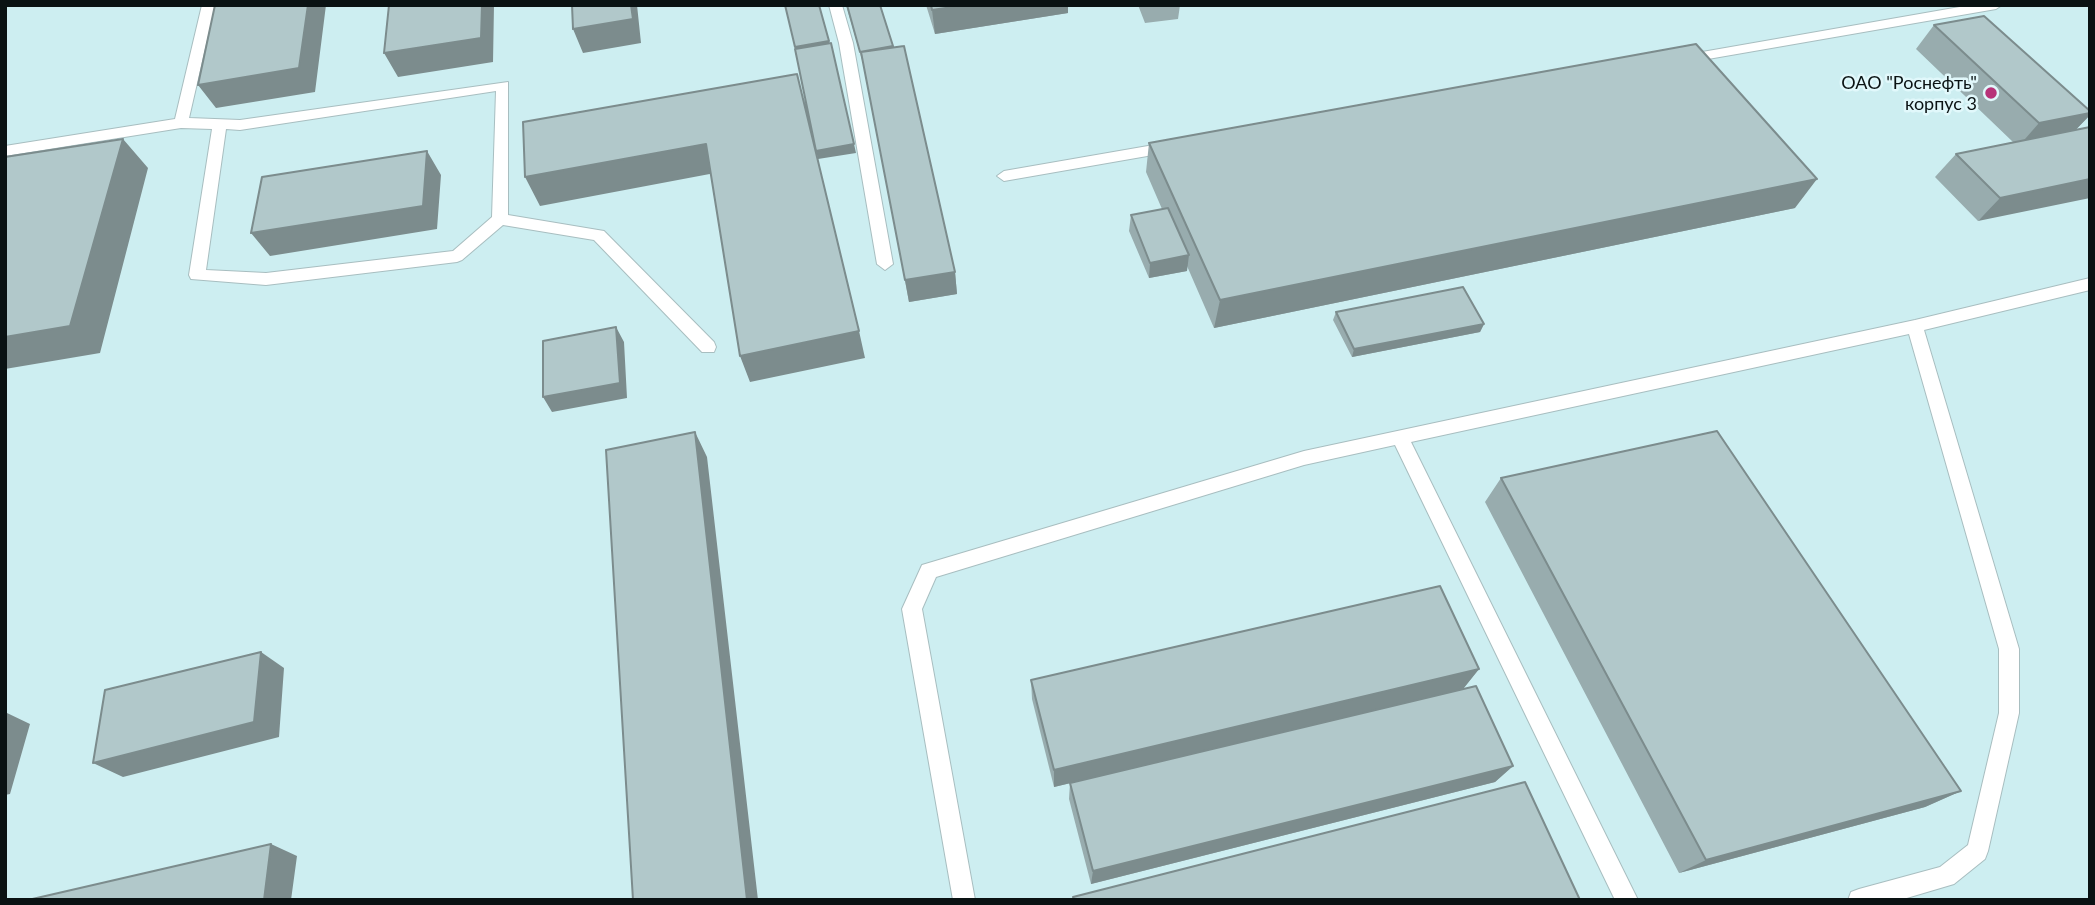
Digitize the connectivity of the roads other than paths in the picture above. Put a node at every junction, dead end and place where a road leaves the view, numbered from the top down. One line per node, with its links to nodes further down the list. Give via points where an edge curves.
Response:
1 (209, 5): 5 (lane)
2 (835, 5): 11 (lane, via 846,43)
3 (1996, 5): 4 (lane)
4 (1664, 63)
5 (181, 123): 6 (lane); 8 (lane)
6 (220, 125): 10 (lane, via 503,85); 10 (lane, via 197,275 266,279 457,256)
7 (1182, 145): 9 (lane)
8 (5, 151)
9 (1004, 176)
10 (500, 219): 14 (lane, via 599,235)
11 (885, 264)
12 (2090, 284): 13 (lane)
13 (1915, 326): 15 (lane); 18 (lane, via 2009,649 2009,713 1977,851 1946,876)
14 (708, 347)
15 (1401, 439): 16 (lane, via 1304,458 929,571 912,609); 17 (lane)
16 (964, 900)
17 (1627, 900)
18 (1859, 900)

